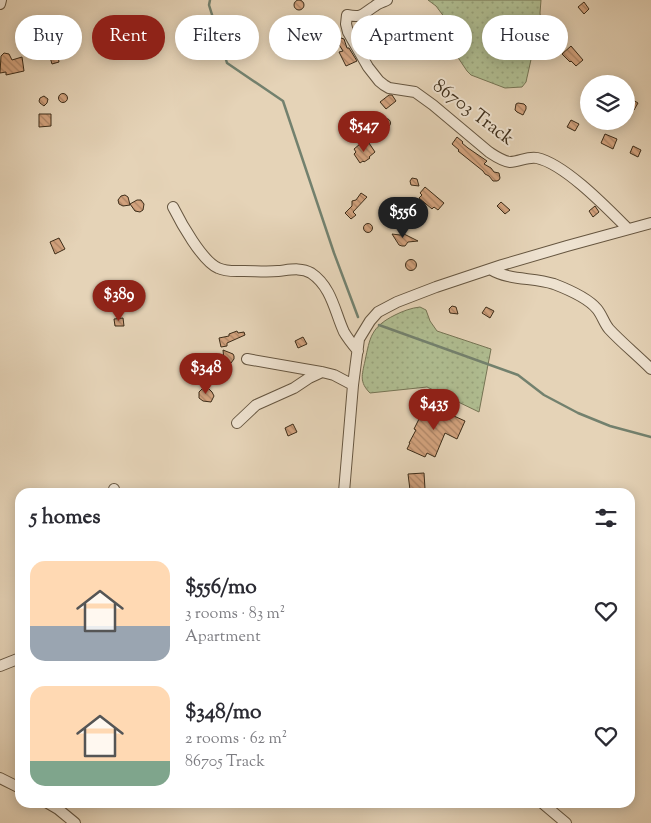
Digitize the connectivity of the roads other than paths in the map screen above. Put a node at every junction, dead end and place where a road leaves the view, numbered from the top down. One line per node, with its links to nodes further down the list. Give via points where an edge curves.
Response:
1 (1, 0): 3 (street)
2 (387, 0): 6 (street, 86703 Track, via 357,17 347,15 346,24 368,67 384,85 415,92 499,158 510,162 535,157 563,171)
3 (0, 4)
4 (174, 207): 8 (street, via 205,258 218,268 231,271 298,269 311,273 329,294 344,332)
5 (651, 223): 6 (street)
6 (628, 229): 7 (street)
7 (490, 269): 8 (street, via 436,287 378,312 359,339); 10 (street, via 504,276 553,284 573,293 595,307 608,328)
8 (358, 351): 12 (street)
9 (247, 359): 11 (street)
10 (651, 369)
11 (322, 372): 12 (street); 13 (street, via 256,405)
12 (353, 384): 14 (street)
13 (237, 423)
14 (344, 488)
15 (15, 660): 16 (street)
16 (0, 666)
17 (0, 778): 18 (street)
18 (15, 786)
19 (55, 808): 21 (street)
20 (548, 808): 22 (street)
21 (75, 823)
22 (566, 823)

